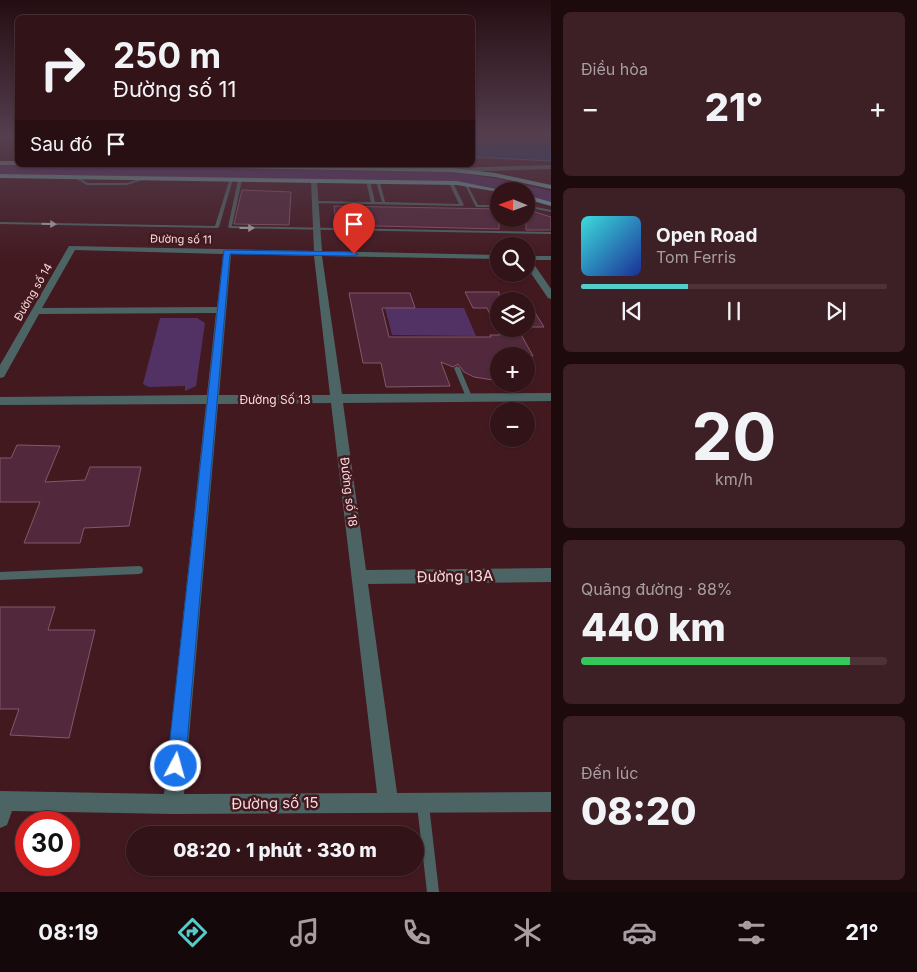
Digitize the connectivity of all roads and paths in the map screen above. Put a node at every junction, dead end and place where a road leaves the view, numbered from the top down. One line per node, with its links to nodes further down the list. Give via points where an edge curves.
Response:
1 (120, 178): 3 (main road)
2 (508, 178): 10 (main road)
3 (231, 179): 4 (main road); 19 (lane, one-way to 3, via 217,227)
4 (240, 180): 5 (main road); 20 (lane, one-way to 20, via 230,228)
5 (314, 181): 6 (main road); 12 (street, Đường số 18)
6 (368, 182): 7 (main road); 14 (lane)
7 (378, 182): 8 (main road); 15 (lane)
8 (451, 183): 9 (main road); 15 (lane, via 462,205)
9 (465, 184): 11 (main road); 16 (lane, via 477,206)
10 (551, 188)
11 (490, 189)
12 (315, 202): 14 (lane); 20 (street, Đường số 18)
13 (535, 202): 18 (main road)
14 (373, 203): 15 (lane)
15 (384, 204)
16 (490, 206)
17 (535, 207): 18 (lane)
18 (550, 209)
19 (1, 226)
20 (316, 228): 21 (lane); 24 (street, Đường số 18)
21 (551, 233)
22 (72, 248): 23 (street, Đường số 11); 31 (street, Đường số 14)
23 (227, 252): 24 (street, Đường số 11); 30 (street)
24 (318, 253): 25 (street, Đường số 11); 36 (street, Đường số 18)
25 (490, 257)
26 (551, 258): 27 (street)
27 (535, 259)
28 (535, 272): 29 (street)
29 (551, 296)
30 (221, 310): 31 (street); 37 (street)
31 (37, 311): 33 (street, Đường số 14)
32 (457, 368): 35 (lane)
33 (0, 374)
34 (551, 396): 35 (street, Đường Số 13)
35 (469, 397): 36 (street, Đường Số 13)
36 (337, 398): 37 (street, Đường Số 13); 42 (street, Đường số 18)
37 (212, 399): 38 (street, Đường Số 13); 46 (street)
38 (0, 401)
39 (140, 570): 41 (lane)
40 (551, 575): 42 (street, Đường 13A)
41 (0, 576)
42 (360, 577): 43 (street, Đường số 18)
43 (388, 802): 45 (street, Đường số 15); 46 (street, Đường số 15)
44 (551, 802): 45 (street, Đường số 15)
45 (423, 803): 48 (lane)
46 (173, 804): 47 (street, Đường số 15)
47 (1, 807)
48 (433, 892)

